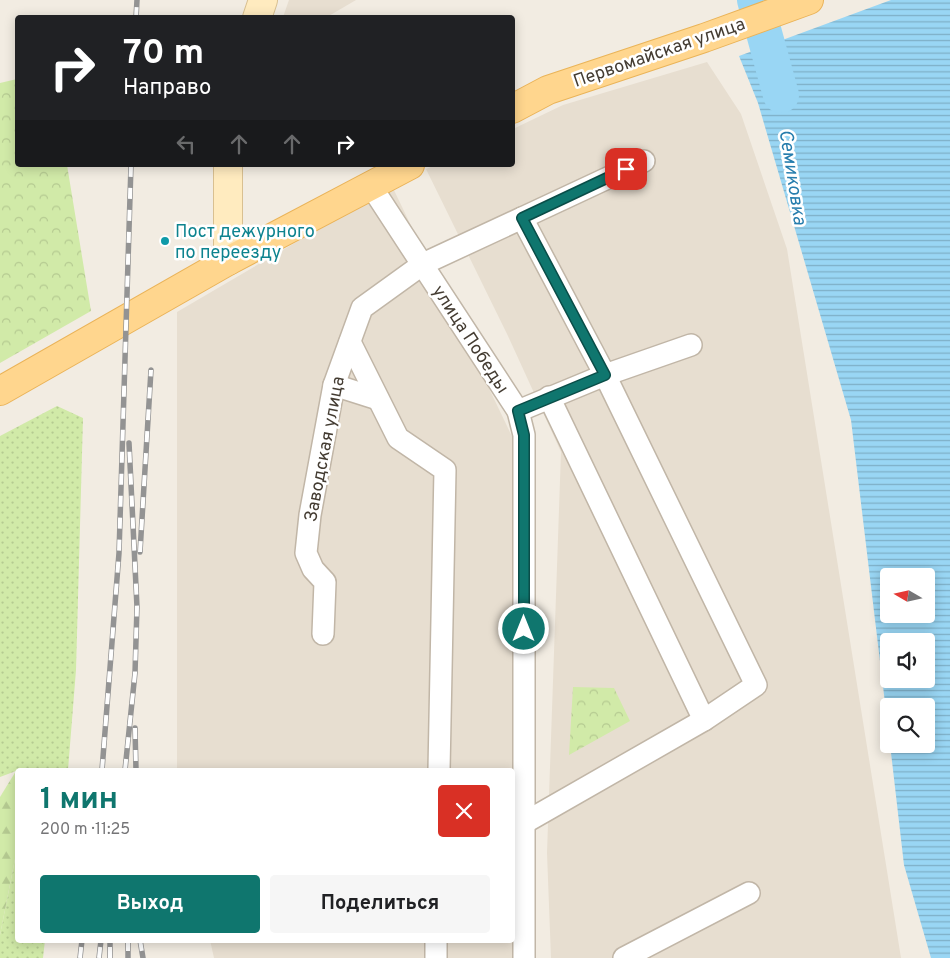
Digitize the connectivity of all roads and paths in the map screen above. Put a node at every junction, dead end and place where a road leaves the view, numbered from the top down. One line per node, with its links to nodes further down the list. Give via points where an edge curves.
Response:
1 (263, 0): 3 (main road)
2 (809, 0): 4 (main road, Первомайская улица, via 548,90)
3 (258, 15)
4 (515, 107)
5 (644, 161): 9 (street, Заводская улица)
6 (228, 167): 10 (main road)
7 (406, 167): 8 (main road)
8 (371, 186): 10 (main road); 11 (street, улица Победы)
9 (522, 218): 11 (street, Заводская улица); 14 (street)
10 (228, 260): 16 (main road)
11 (423, 264): 12 (street, Заводская улица, via 362,308); 19 (street, улица Победы)
12 (350, 342): 15 (street, Заводская улица); 18 (street)
13 (691, 345): 14 (street)
14 (605, 375): 17 (street); 21 (street, via 756,685)
15 (334, 385): 18 (street); 20 (street, Заводская улица, via 306,553 313,569 325,582)
16 (0, 391)
17 (549, 396): 19 (street); 21 (street)
18 (378, 399): 22 (street, via 398,438 445,470)
19 (518, 411): 23 (street, улица Победы, via 524,435)
20 (323, 634)
21 (704, 720): 23 (street)
22 (440, 768)
23 (524, 824): 27 (street, улица Победы)
24 (749, 893): 28 (street)
25 (436, 943): 26 (street)
26 (436, 958)
27 (524, 958)
28 (624, 958)

